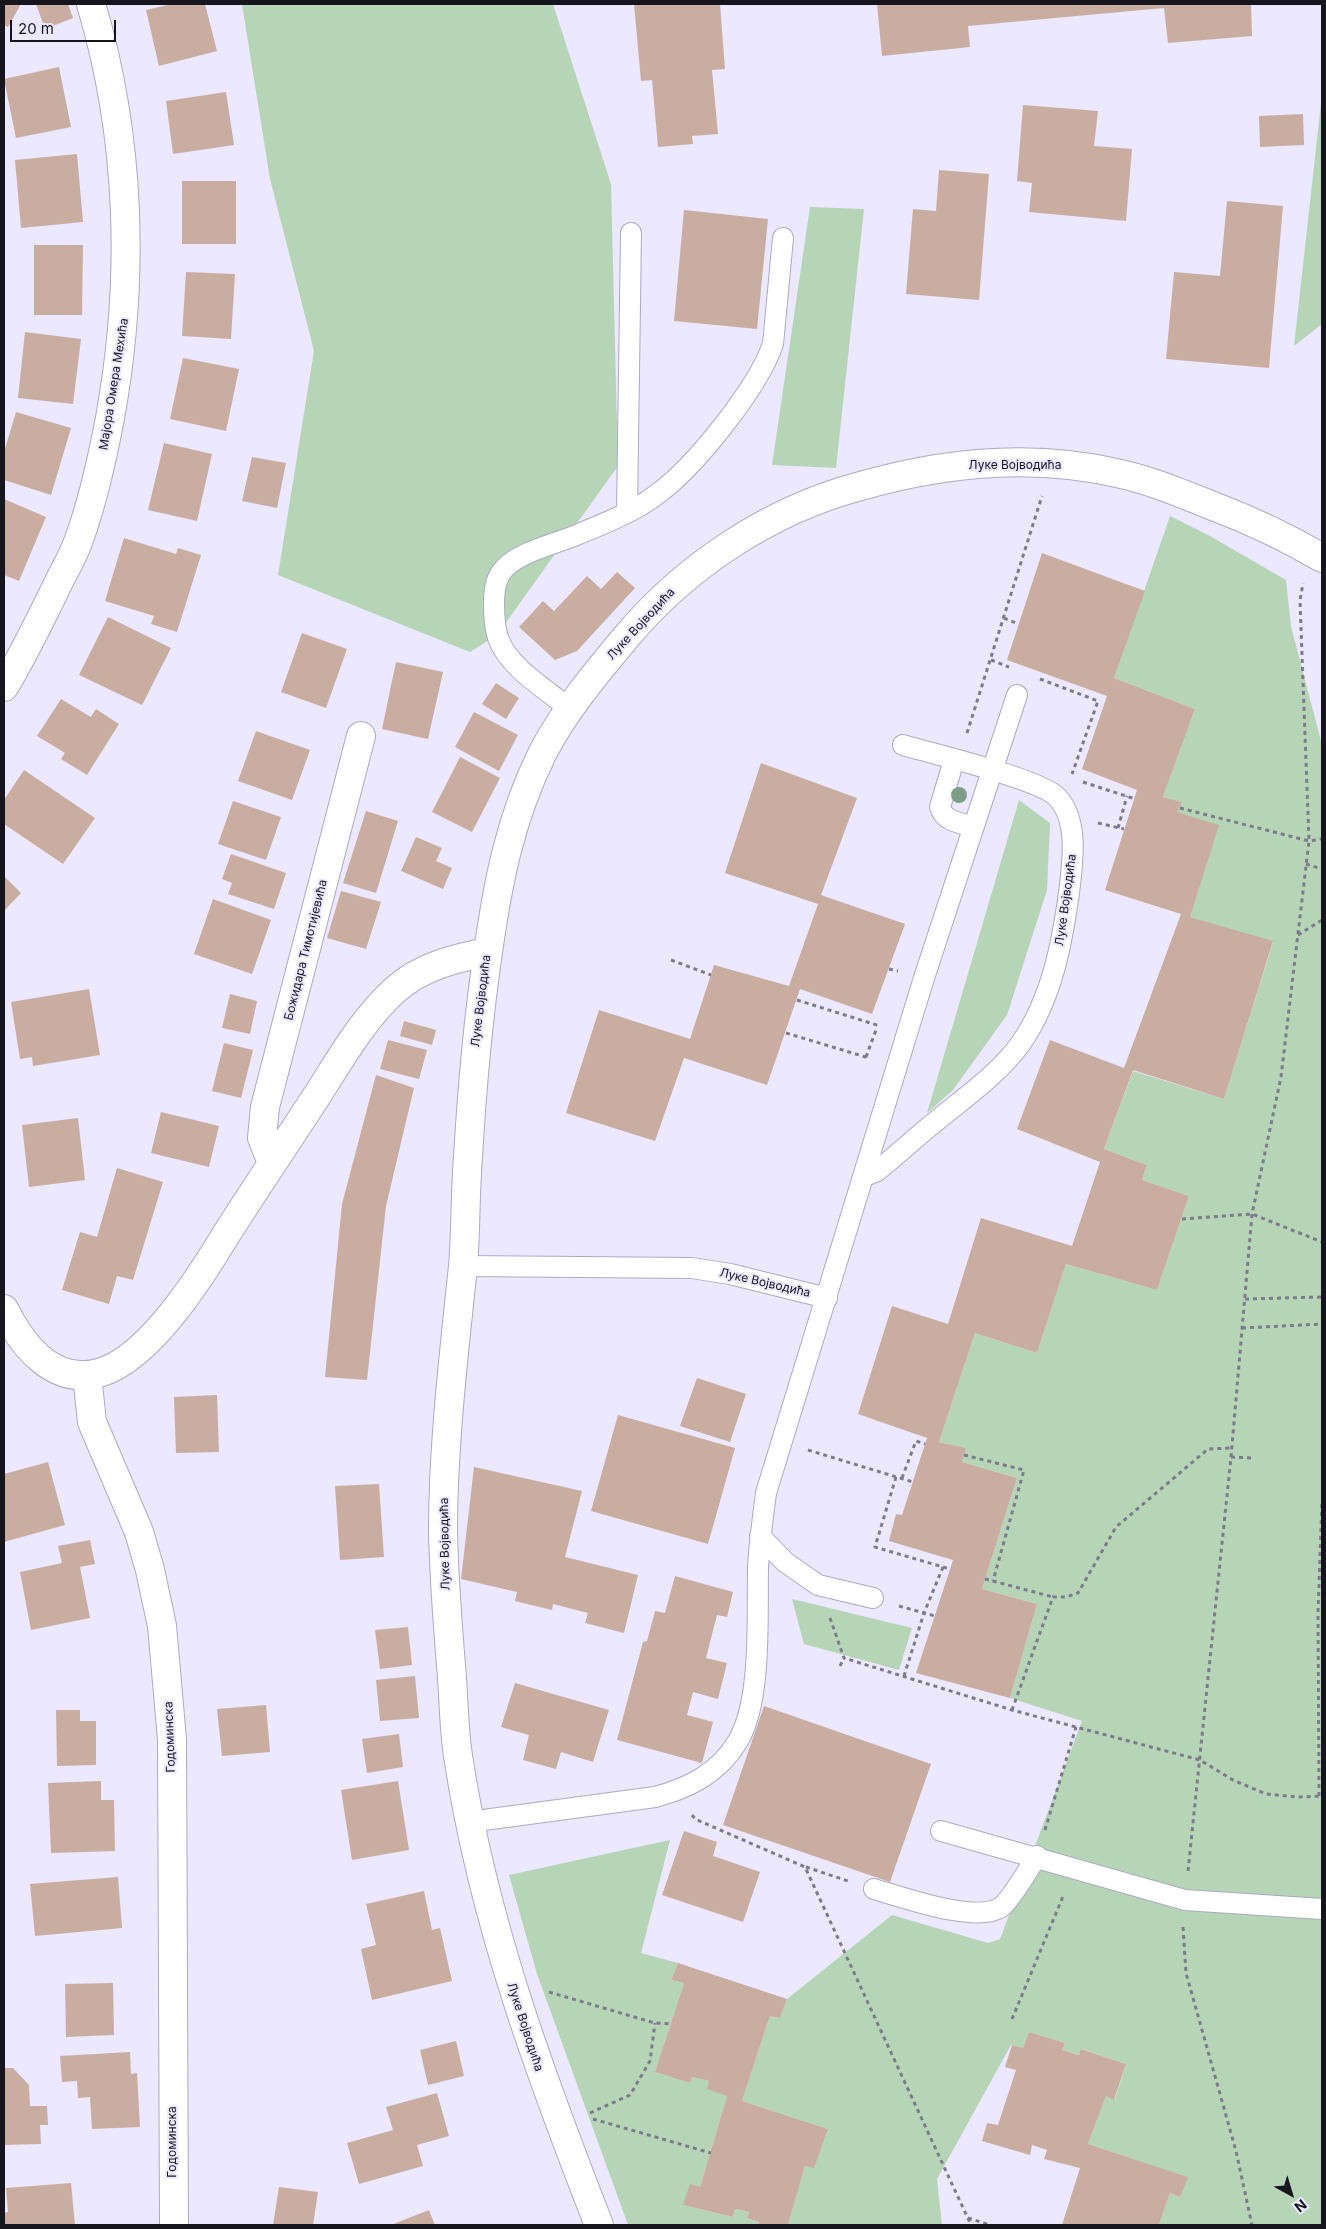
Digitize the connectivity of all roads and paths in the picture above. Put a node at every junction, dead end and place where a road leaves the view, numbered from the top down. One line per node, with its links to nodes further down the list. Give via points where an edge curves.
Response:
1 (90, 4): 13 (street, Мајора Омера Мехића, via 101,38 114,104 122,173 127,249 126,302 117,378 103,458 77,543)
2 (631, 233): 5 (lane)
3 (783, 238): 5 (lane, via 773,344 763,368 746,395 677,477 656,495)
4 (1050, 464): 6 (street, Луке Војводића, via 1121,474 1152,483 1228,512); 8 (path, via 1030,540); 15 (street, Луке Војводића, via 989,463 941,467 835,493 771,521 701,566 669,592 638,624)
5 (627, 511): 15 (lane, via 515,560 503,570 496,584 494,610 500,642 520,668)
6 (1322, 558)
7 (1300, 601): 28 (path)
8 (1004, 618): 9 (path); 10 (path)
9 (1018, 624)
10 (991, 660): 11 (path); 20 (path)
11 (1017, 670)
12 (1035, 677): 17 (path, via 1098,701)
13 (4, 687)
14 (1017, 695): 21 (lane, Луке Војводића)
15 (570, 709): 33 (street, Луке Војводића, via 542,754 524,795 501,867)
16 (361, 736): 40 (street, Божидара Тимотијевића, via 265,1107 262,1138)
17 (1086, 736): 18 (path); 22 (path)
18 (1092, 738)
19 (904, 745): 20 (lane, Луке Војводића)
20 (956, 761): 21 (lane, Луке Војводића); 25 (lane, via 940,806 950,820)
21 (992, 771): 25 (lane, Луке Војводића); 41 (lane, Луке Војводића, via 1051,792 1068,816 1072,834 1072,874 1066,919 1053,974 1031,1026 1007,1059 889,1161 872,1175)
22 (1071, 778)
23 (1127, 796): 26 (path)
24 (1180, 808): 28 (path)
25 (974, 826): 38 (lane, Луке Војводића)
26 (1118, 828)
27 (1322, 839): 28 (path)
28 (1309, 841): 29 (path)
29 (1306, 864): 30 (path); 32 (path)
30 (1322, 870)
31 (1322, 920): 32 (path)
32 (1298, 935): 42 (path, via 1281,1077)
33 (488, 952): 40 (street, via 454,958 418,974 396,989 367,1021); 45 (street, Луке Војводића, via 476,1032)
34 (672, 960): 35 (path)
35 (711, 975)
36 (797, 1000): 38 (path)
37 (786, 1033): 39 (path, via 866,1058)
38 (908, 1033): 39 (lane, Луке Војводића)
39 (898, 1064): 41 (lane, Луке Војводића)
40 (272, 1163): 52 (street, via 201,1276 162,1326 118,1363 103,1372)
41 (865, 1176): 47 (lane, Луке Војводића)
42 (1252, 1214): 43 (path); 44 (path); 48 (path)
43 (1182, 1219)
44 (1322, 1242)
45 (462, 1266): 47 (lane, Луке Војводића, via 692,1268); 81 (street, Луке Војводића, via 443,1530 457,1754)
46 (1322, 1297): 48 (path)
47 (827, 1298): 53 (lane, Луке Војводића)
48 (1245, 1299): 51 (path)
49 (4, 1309): 52 (street, via 34,1355 69,1375)
50 (1322, 1324): 51 (path)
51 (1242, 1328): 55 (path)
52 (87, 1375): 96 (street, Годоминска, via 92,1422 139,1532 162,1626 172,1739)
53 (782, 1442): 59 (path); 63 (lane, Луке Војводића, via 766,1493)
54 (925, 1444): 60 (path, via 916,1442)
55 (1232, 1448): 57 (path); 69 (path, via 1208,1449 1116,1527 1078,1593 1066,1597)
56 (964, 1455): 67 (path, via 1024,1470)
57 (1231, 1457): 58 (path); 78 (path)
58 (1252, 1458)
59 (896, 1477): 60 (path); 64 (path, via 875,1547)
60 (902, 1478): 61 (path)
61 (913, 1482)
62 (1322, 1500): 80 (path, via 1318,1613)
63 (760, 1536): 68 (lane, via 784,1562); 79 (lane, Луке Војводића, via 758,1646 746,1719 738,1741 722,1762)
64 (943, 1567): 65 (path); 71 (path)
65 (950, 1569)
66 (985, 1579): 67 (path)
67 (993, 1581): 69 (path)
68 (818, 1585): 70 (lane); 73 (path)
69 (1053, 1596): 76 (path)
70 (873, 1598): 71 (path)
71 (924, 1613): 72 (path); 75 (path)
72 (935, 1616)
73 (844, 1658): 74 (path); 75 (path)
74 (840, 1666)
75 (904, 1676): 76 (path)
76 (1012, 1710): 77 (path)
77 (1076, 1727): 78 (path); 83 (path)
78 (1200, 1760): 80 (path, via 1233,1780 1266,1794); 87 (path)
79 (682, 1790): 81 (lane, Луке Војводића, via 655,1797); 84 (path, via 684,1806 695,1819)
80 (1321, 1796)
81 (469, 1822): 99 (street, Луке Војводића, via 478,1868 526,2031)
82 (941, 1831): 83 (lane)
83 (1037, 1856): 85 (lane); 86 (lane, via 1001,1907 982,1912 967,1913)
84 (805, 1867): 86 (path); 97 (path)
85 (1074, 1868): 87 (lane); 90 (path)
86 (874, 1889)
87 (1185, 1900): 88 (lane); 102 (path, via 1186,1973 1236,2151)
88 (1322, 1909)
89 (545, 1991): 91 (path)
90 (1012, 2019)
91 (655, 2023): 92 (path); 93 (path, via 650,2061 630,2095)
92 (671, 2024)
93 (582, 2116)
94 (592, 2119): 95 (path)
95 (711, 2152)
96 (173, 2212): 98 (street)
97 (968, 2218): 100 (path); 101 (path)
98 (187, 2225)
99 (599, 2225)
100 (971, 2225)
101 (990, 2225)
102 (1252, 2225)

